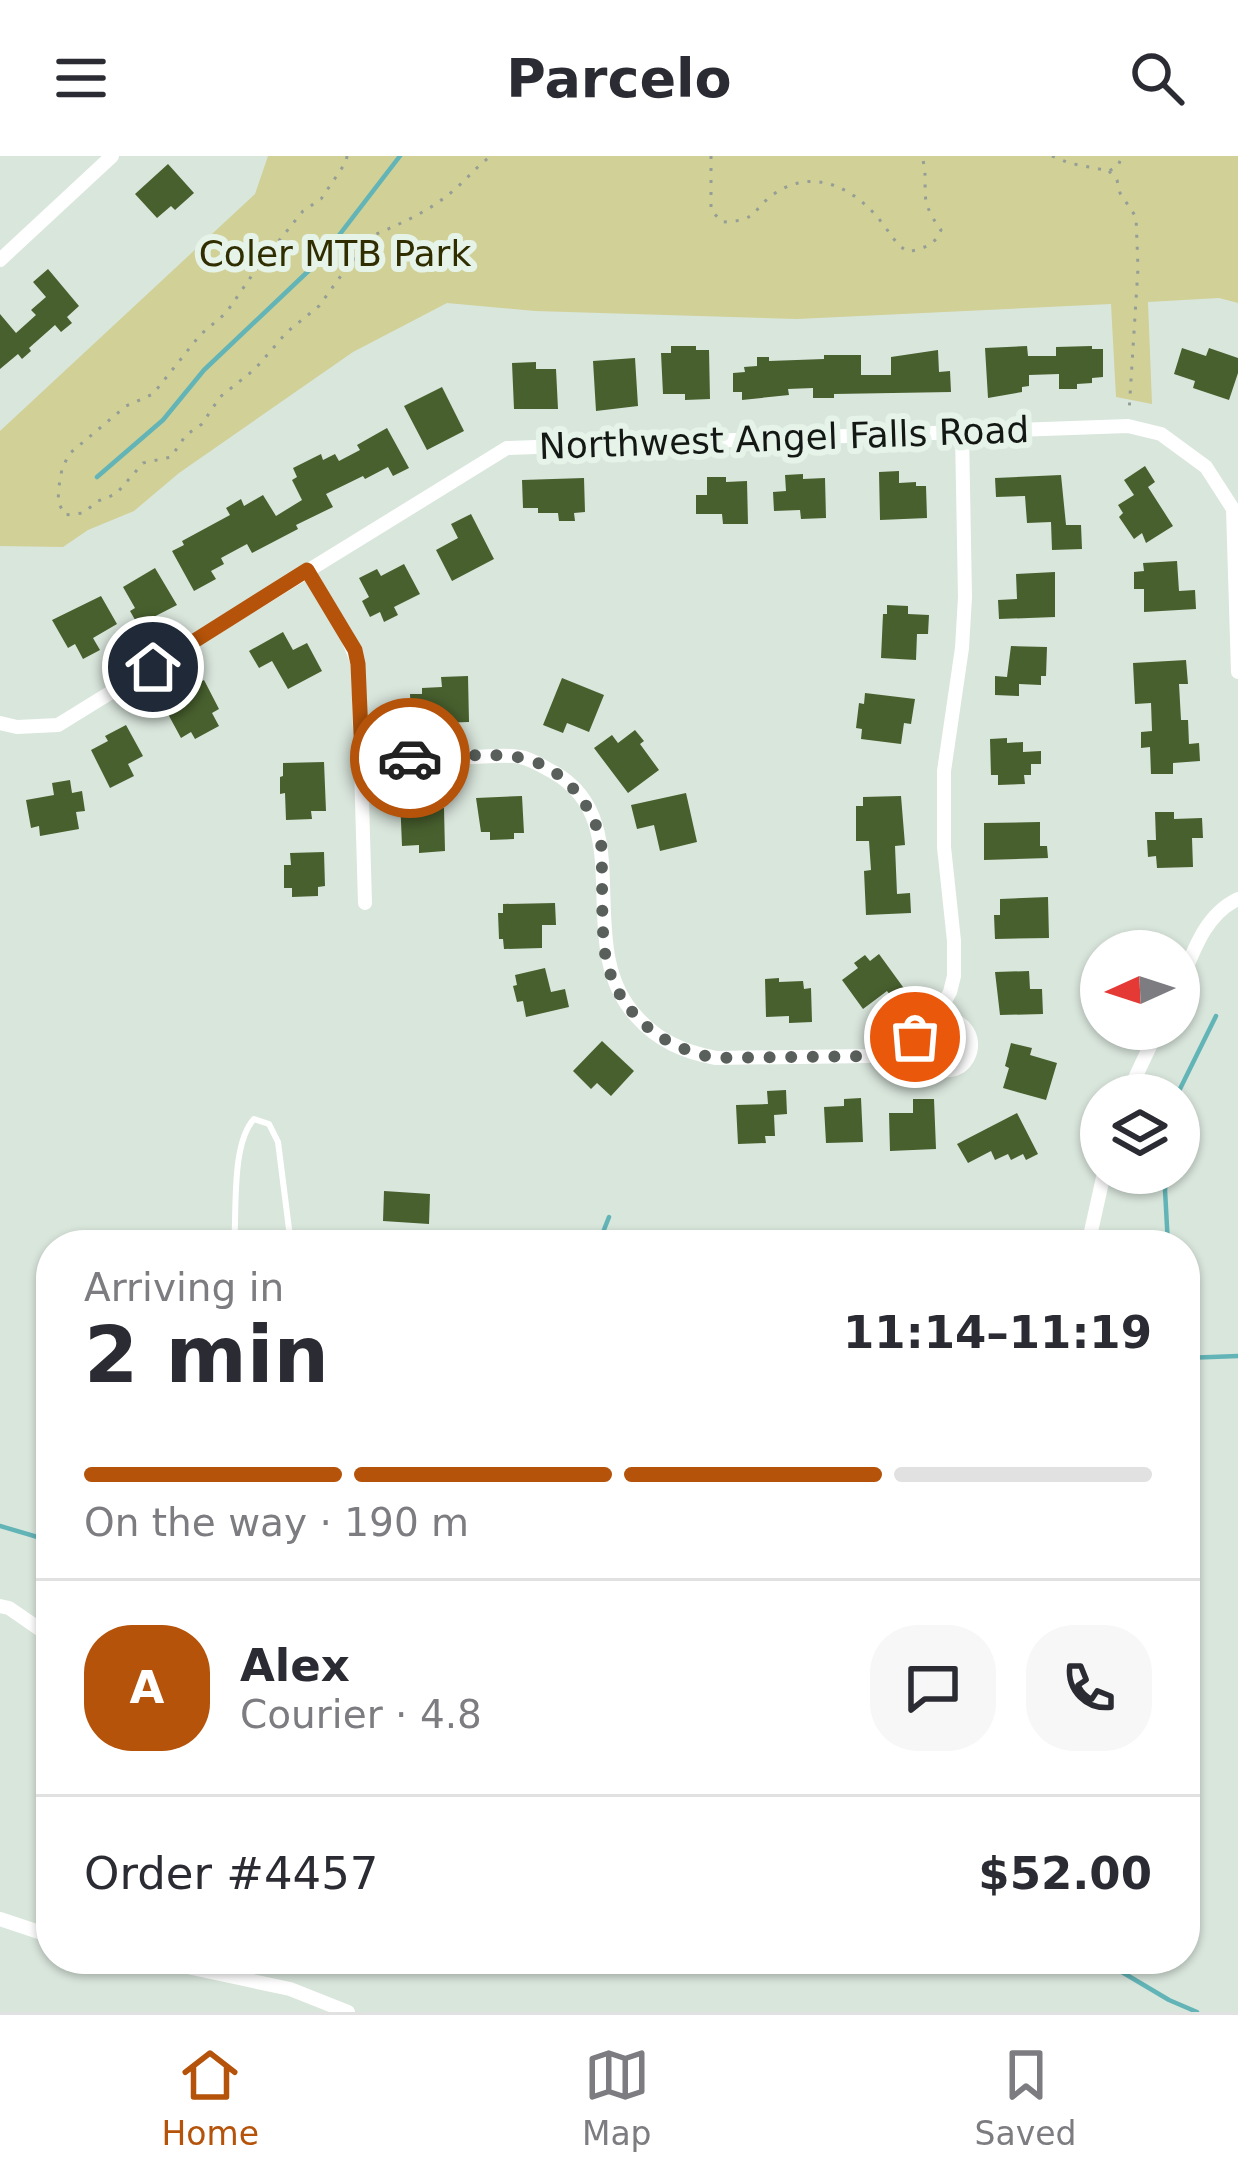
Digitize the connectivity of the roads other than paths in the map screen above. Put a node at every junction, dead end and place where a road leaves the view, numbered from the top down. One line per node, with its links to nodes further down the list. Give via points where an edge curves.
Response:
1 (112, 156): 2 (street)
2 (0, 260)
3 (962, 432): 4 (street, Northwest Angel Falls Road, via 507,448); 5 (street, Northwest Angel Falls Road, via 1128,426 1161,434 1206,467 1233,508); 12 (street, via 962,648 944,771 954,976)
4 (307, 570): 7 (street, Northwest Angel Falls Road, via 58,725); 8 (street, via 355,650)
5 (1237, 604): 6 (street, Northwest Angel Falls Road)
6 (1238, 672)
7 (0, 722)
8 (362, 758): 10 (street); 13 (street, via 519,757 561,776 597,824 610,972 629,1009 668,1043 716,1058 868,1056)
9 (1238, 898): 11 (street)
10 (365, 903)
11 (1200, 938)
12 (940, 1011): 13 (street); 13 (street, via 967,1030 972,1050 963,1065 935,1066)
13 (912, 1039)
14 (1099, 1194): 17 (street)
15 (236, 1230): 16 (lane, via 240,1151 254,1119 268,1124 278,1142)
16 (288, 1230)
17 (1091, 1230)
18 (0, 1606): 19 (street)
19 (36, 1627)
20 (0, 1919): 21 (street)
21 (36, 1931)
22 (220, 1974): 23 (street)
23 (348, 2012)

